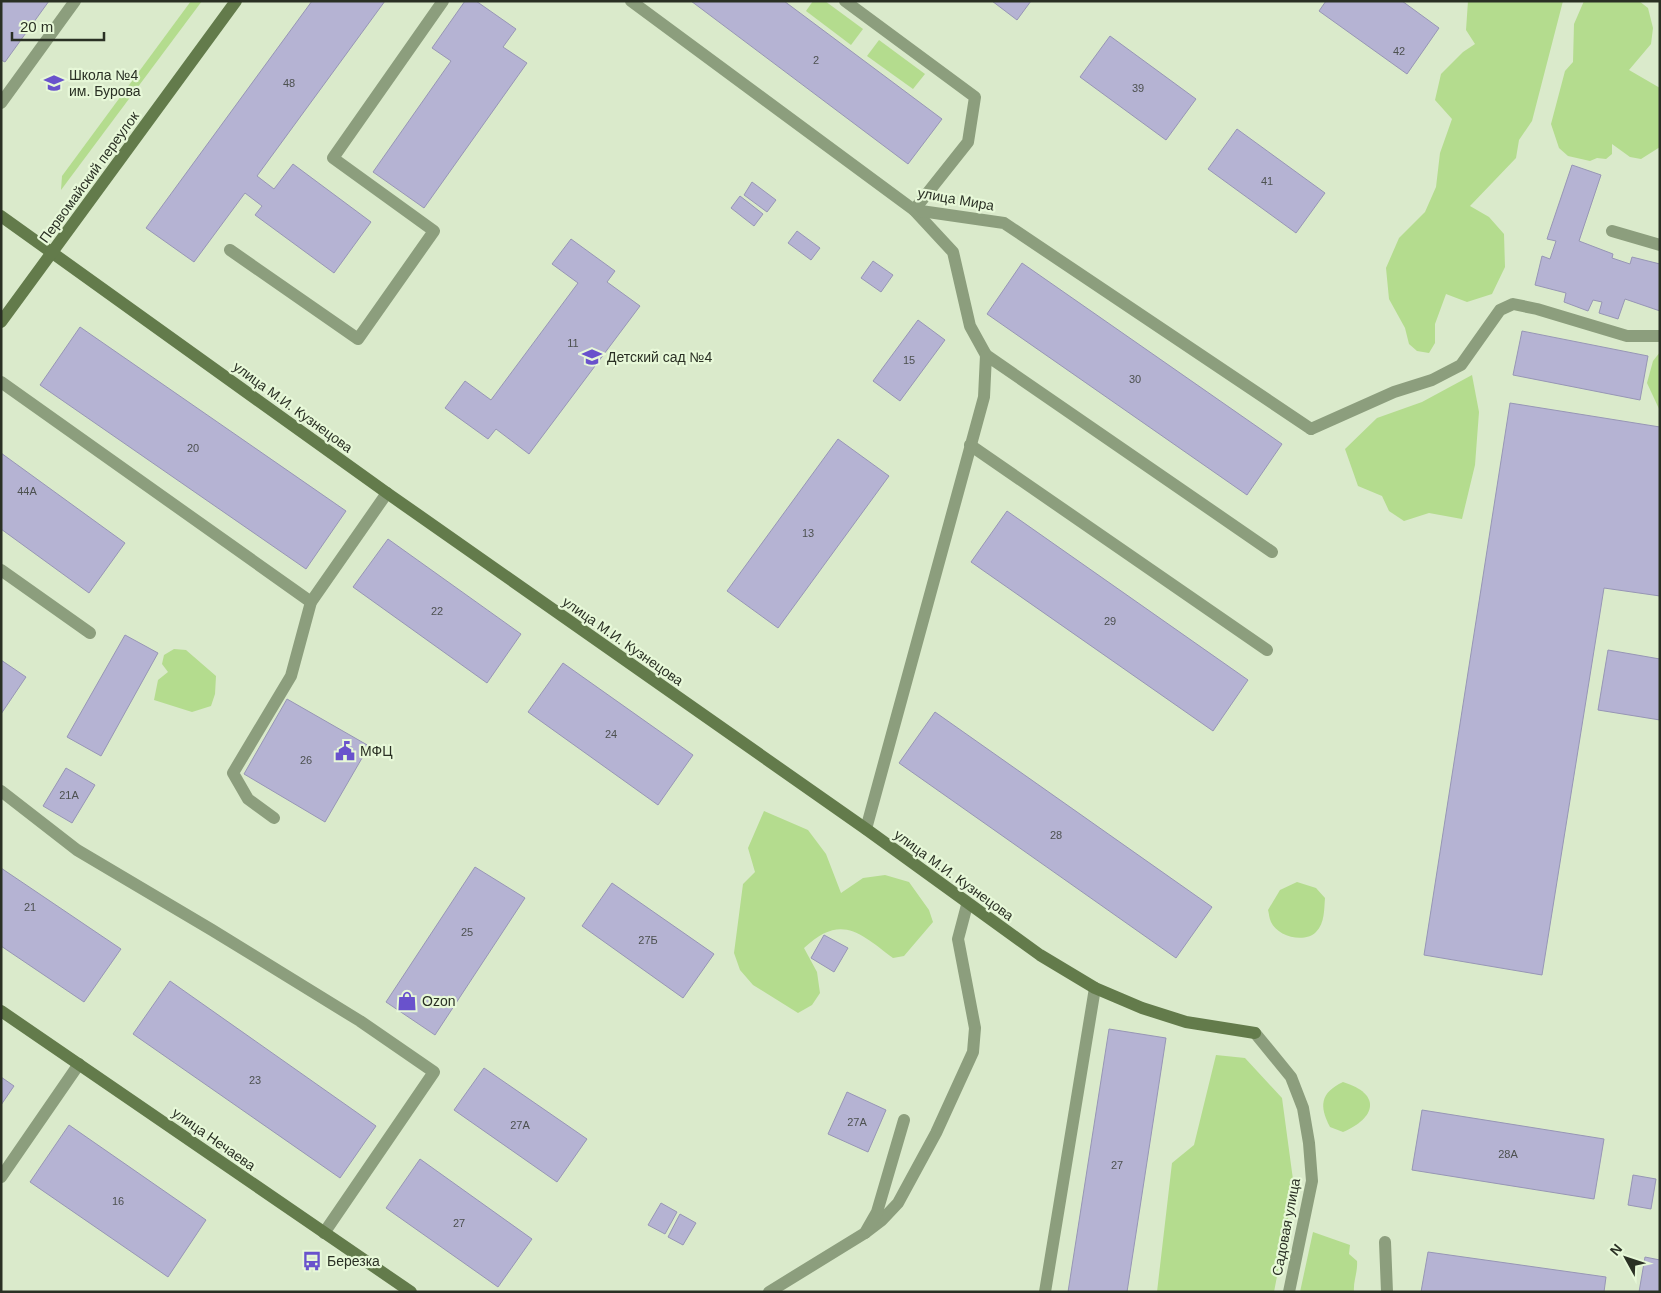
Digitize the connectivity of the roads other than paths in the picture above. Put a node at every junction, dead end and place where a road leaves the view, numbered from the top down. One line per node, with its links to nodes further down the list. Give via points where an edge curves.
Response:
1 (75, 1): 6 (street)
2 (236, 1): 12 (street, Первомайский переулок)
3 (444, 1): 11 (street, via 333,158 434,231 358,339)
4 (631, 1): 7 (street, улица Мира)
5 (845, 1): 7 (street, via 975,97 968,142)
6 (1, 103)
7 (914, 210): 14 (street, улица Мира, via 1004,223 1311,429 1461,365 1500,310 1513,304 1627,336); 15 (street, via 953,252 970,326)
8 (1, 216): 12 (street, улица М.И. Кузнецова)
9 (1612, 231): 10 (street)
10 (1660, 245)
11 (230, 250)
12 (52, 253): 13 (street, Первомайский переулок); 18 (street, улица М.И. Кузнецова)
13 (1, 322)
14 (1660, 336)
15 (986, 355): 17 (street, via 984,397); 19 (street)
16 (1, 382): 21 (street)
17 (970, 445): 23 (street); 26 (street)
18 (387, 493): 21 (street); 26 (street, улица М.И. Кузнецова)
19 (1272, 552)
20 (1, 570): 22 (street)
21 (312, 602): 25 (street, via 291,676 233,772 248,800)
22 (90, 633)
23 (1267, 650)
24 (1, 791): 34 (street, via 77,850 360,1021 434,1072)
25 (274, 818)
26 (866, 830): 27 (street, улица М.И. Кузнецова)
27 (967, 904): 28 (street, улица М.И. Кузнецова, via 1040,955); 35 (street, via 958,939 975,1028 973,1052 936,1133 898,1203)
28 (1095, 988): 30 (street, улица М.И. Кузнецова, via 1186,1022); 39 (street)
29 (1, 1011): 31 (street, улица Нечаева)
30 (1255, 1034): 40 (street, Садовая улица, via 1291,1077 1303,1108 1309,1144 1312,1181)
31 (79, 1064): 33 (street); 34 (street, улица Нечаева)
32 (904, 1120): 35 (street, via 876,1212)
33 (1, 1178)
34 (324, 1233): 37 (street, улица Нечаева)
35 (865, 1233): 38 (street)
36 (1385, 1242): 41 (street)
37 (411, 1292)
38 (769, 1292)
39 (1045, 1292)
40 (1289, 1292)
41 (1388, 1292)

